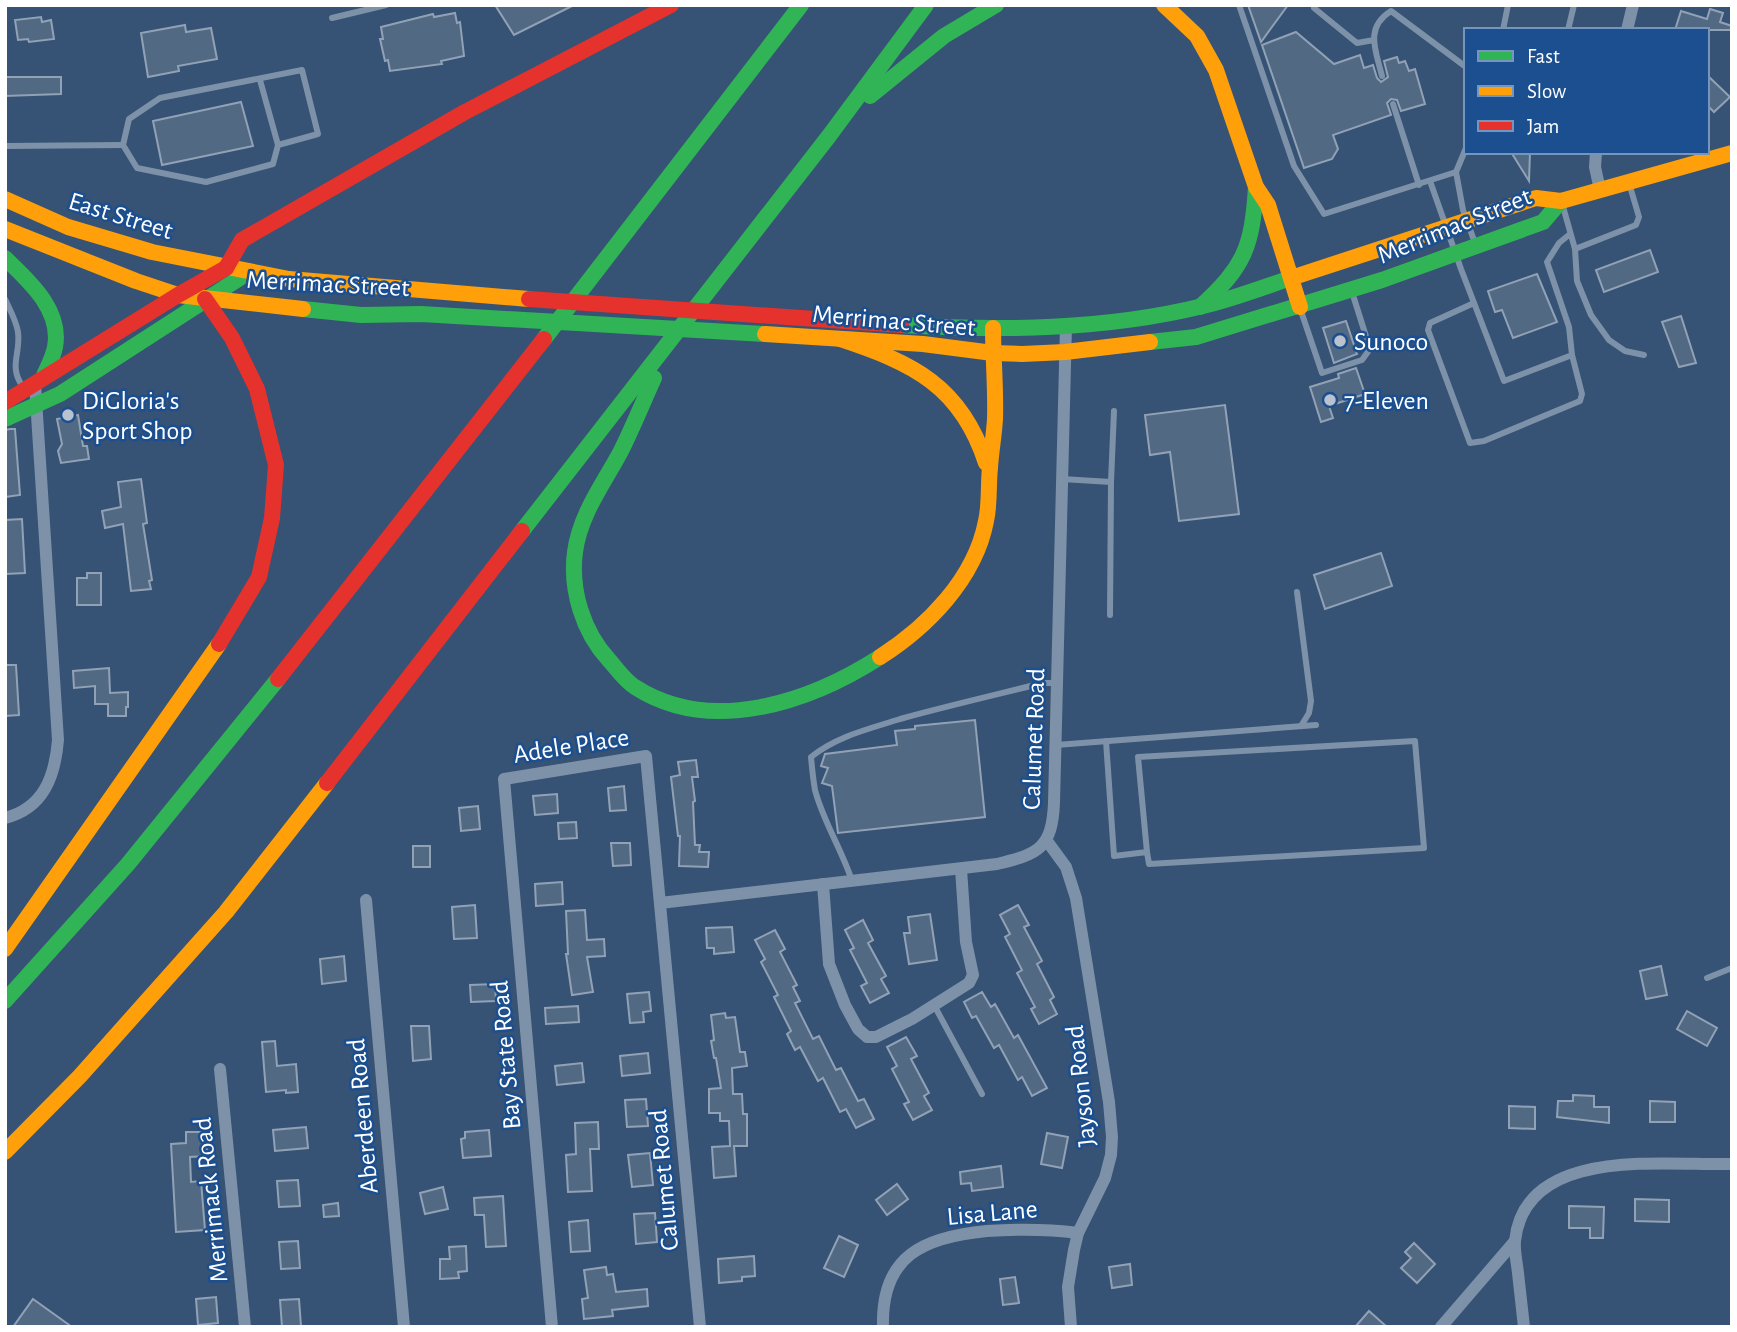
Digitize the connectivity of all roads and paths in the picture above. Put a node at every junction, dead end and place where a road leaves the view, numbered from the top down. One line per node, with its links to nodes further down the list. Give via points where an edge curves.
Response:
1 (386, 5): 14 (lane)
2 (671, 5): 46 (main road, via 466,112 242,240)
3 (801, 5): 92 (main road, via 251,714 128,864)
4 (926, 5): 23 (main road)
5 (996, 5): 23 (main road, via 944,36)
6 (1164, 5): 34 (main road, via 1197,36 1208,54)
7 (1239, 5): 33 (lane, via 1294,166 1324,214)
8 (1316, 5): 18 (lane, via 1314,8 1357,43)
9 (1384, 5): 13 (lane)
10 (1508, 5): 15 (lane)
11 (1574, 5): 16 (lane)
12 (1633, 5): 17 (street)
13 (1391, 11): 18 (lane, via 1380,18); 19 (lane)
14 (332, 18)
15 (1503, 28)
16 (1568, 28)
17 (1627, 28)
18 (1374, 40): 20 (lane)
19 (1464, 66)
20 (1382, 76)
21 (260, 80): 24 (lane, via 160,98 129,119); 25 (lane); 25 (lane, via 302,70 318,134)
22 (1392, 104): 33 (lane)
23 (843, 118): 59 (main road)
24 (123, 145): 25 (lane, via 137,167 206,182 274,164); 26 (lane)
25 (278, 145)
26 (5, 146)
27 (1464, 153): 30 (lane)
28 (1732, 153): 32 (main road)
29 (1596, 154): 35 (street)
30 (1456, 172): 31 (lane); 38 (lane)
31 (1430, 181): 33 (lane); 39 (lane)
32 (1629, 181): 35 (main road); 43 (lane, via 1639,217 1636,225)
33 (1419, 185)
34 (1256, 187): 48 (main road, via 1268,205); 54 (main road, via 1250,246 1224,286)
35 (1600, 190): 37 (main road)
36 (5, 200): 46 (main road, East Street, via 68,227)
37 (1561, 201): 38 (main road, Merrimac Street, via 1536,198); 41 (lane); 42 (main road, Merrimac Street, via 1543,222)
38 (1467, 220): 39 (main road, Merrimac Street); 42 (lane)
39 (1446, 228): 44 (lane); 48 (main road, Merrimac Street)
40 (5, 229): 50 (main road, East Street)
41 (1570, 234): 43 (lane); 62 (lane, via 1546,262 1569,327)
42 (1476, 246): 44 (main road, Merrimac Street)
43 (1575, 249): 63 (lane, via 1577,281 1591,315 1609,340 1625,351)
44 (1455, 254): 49 (main road, Merrimac Street); 53 (lane)
45 (8, 266): 64 (main road, via 38,295 54,321 53,356)
46 (226, 268): 47 (main road, Merrimac Street); 50 (main road, Merrimac Street)
47 (249, 272): 52 (main road, Merrimac Street); 57 (main road, Merrimac Street, via 503,298)
48 (1291, 278): 54 (main road, Merrimac Street); 55 (main road)
49 (1352, 290): 55 (main road, Merrimac Street); 55 (lane, via 1370,349 1366,357 1322,373)
50 (178, 295): 52 (main road, Merrimac Street); 64 (main road, Merrimac Street)
51 (5, 299): 64 (lane, via 18,331 16,377)
52 (205, 299): 58 (main road, Merrimac Street, via 361,315 503,318); 66 (main road, Merrimac Street, via 81,381); 89 (main road, via 233,338 257,389 276,465 272,518 259,577 194,681)
53 (1474, 303): 62 (lane, via 1504,381); 62 (lane, via 1438,317 1428,330 1470,443 1580,401)
54 (1200, 307): 56 (main road, Merrimac Street)
55 (1300, 307): 60 (main road, Merrimac Street, via 1196,337)
56 (1066, 325): 57 (main road, Merrimac Street); 60 (street, Calumet Road)
57 (993, 328): 61 (main road)
58 (840, 339): 61 (main road, Merrimac Street); 69 (main road, via 905,365 931,379 953,399 977,436)
59 (670, 341): 69 (main road, via 583,523 574,565 575,593 593,639 608,662 640,693 697,711 736,711 795,699 867,667 931,618 955,588 984,531); 96 (main road, via 226,912 80,1076)
60 (1065, 352): 61 (main road, Merrimac Street); 70 (street, Calumet Road)
61 (993, 353): 69 (main road, via 995,417)
62 (1572, 355)
63 (1644, 355)
64 (34, 384): 65 (main road, Merrimac Street); 66 (street)
65 (5, 402)
66 (37, 404): 68 (main road, Merrimac Street); 81 (street, via 58,740 54,771 37,800)
67 (1115, 411): 71 (lane)
68 (5, 419)
69 (989, 478)
70 (1062, 479): 71 (lane); 74 (street, Calumet Road)
71 (1111, 482): 73 (lane)
72 (1297, 592): 76 (lane, via 1311,701)
73 (1110, 615)
74 (1057, 683): 78 (street, Calumet Road); 85 (lane, via 852,733 811,757 816,791)
75 (1316, 725): 76 (lane)
76 (1301, 726): 77 (lane)
77 (1106, 741): 78 (lane); 83 (lane, via 1114,856)
78 (1056, 745): 82 (street, Calumet Road, via 1054,819)
79 (646, 756): 80 (street, Adele Place); 88 (street, Calumet Road)
80 (504, 779): 102 (street, Bay State Road)
81 (5, 818)
82 (1047, 841): 84 (street, Calumet Road, via 1024,857); 98 (street, Jayson Road, via 1066,867 1076,898 1111,1120 1108,1170)
83 (1147, 852): 83 (lane, via 1138,757 1415,741 1424,848 1149,864)
84 (961, 869): 85 (street, Calumet Road); 93 (street, via 966,943 974,975)
85 (852, 881): 86 (street, Calumet Road)
86 (823, 884): 88 (street, Calumet Road); 93 (street, via 829,964 858,1029 867,1037 876,1037)
87 (366, 900): 101 (street, Aberdeen Road)
88 (660, 903): 103 (street, Calumet Road)
89 (5, 948)
90 (1732, 968): 91 (lane)
91 (1707, 978)
92 (5, 1001)
93 (934, 1005): 95 (lane)
94 (220, 1069): 100 (street, Merrimack Road)
95 (982, 1094)
96 (5, 1152)
97 (1732, 1164): 99 (street, via 1612,1166 1557,1180 1528,1203)
98 (1078, 1233): 104 (street, Lisa Lane, via 1024,1228 935,1240 913,1252 892,1276 883,1297); 105 (street, Jayson Road, via 1068,1287)
99 (1515, 1241): 106 (street); 107 (street)
100 (245, 1327)
101 (404, 1327)
102 (552, 1327)
103 (700, 1327)
104 (883, 1327)
105 (1071, 1327)
106 (1441, 1327)
107 (1524, 1327)

